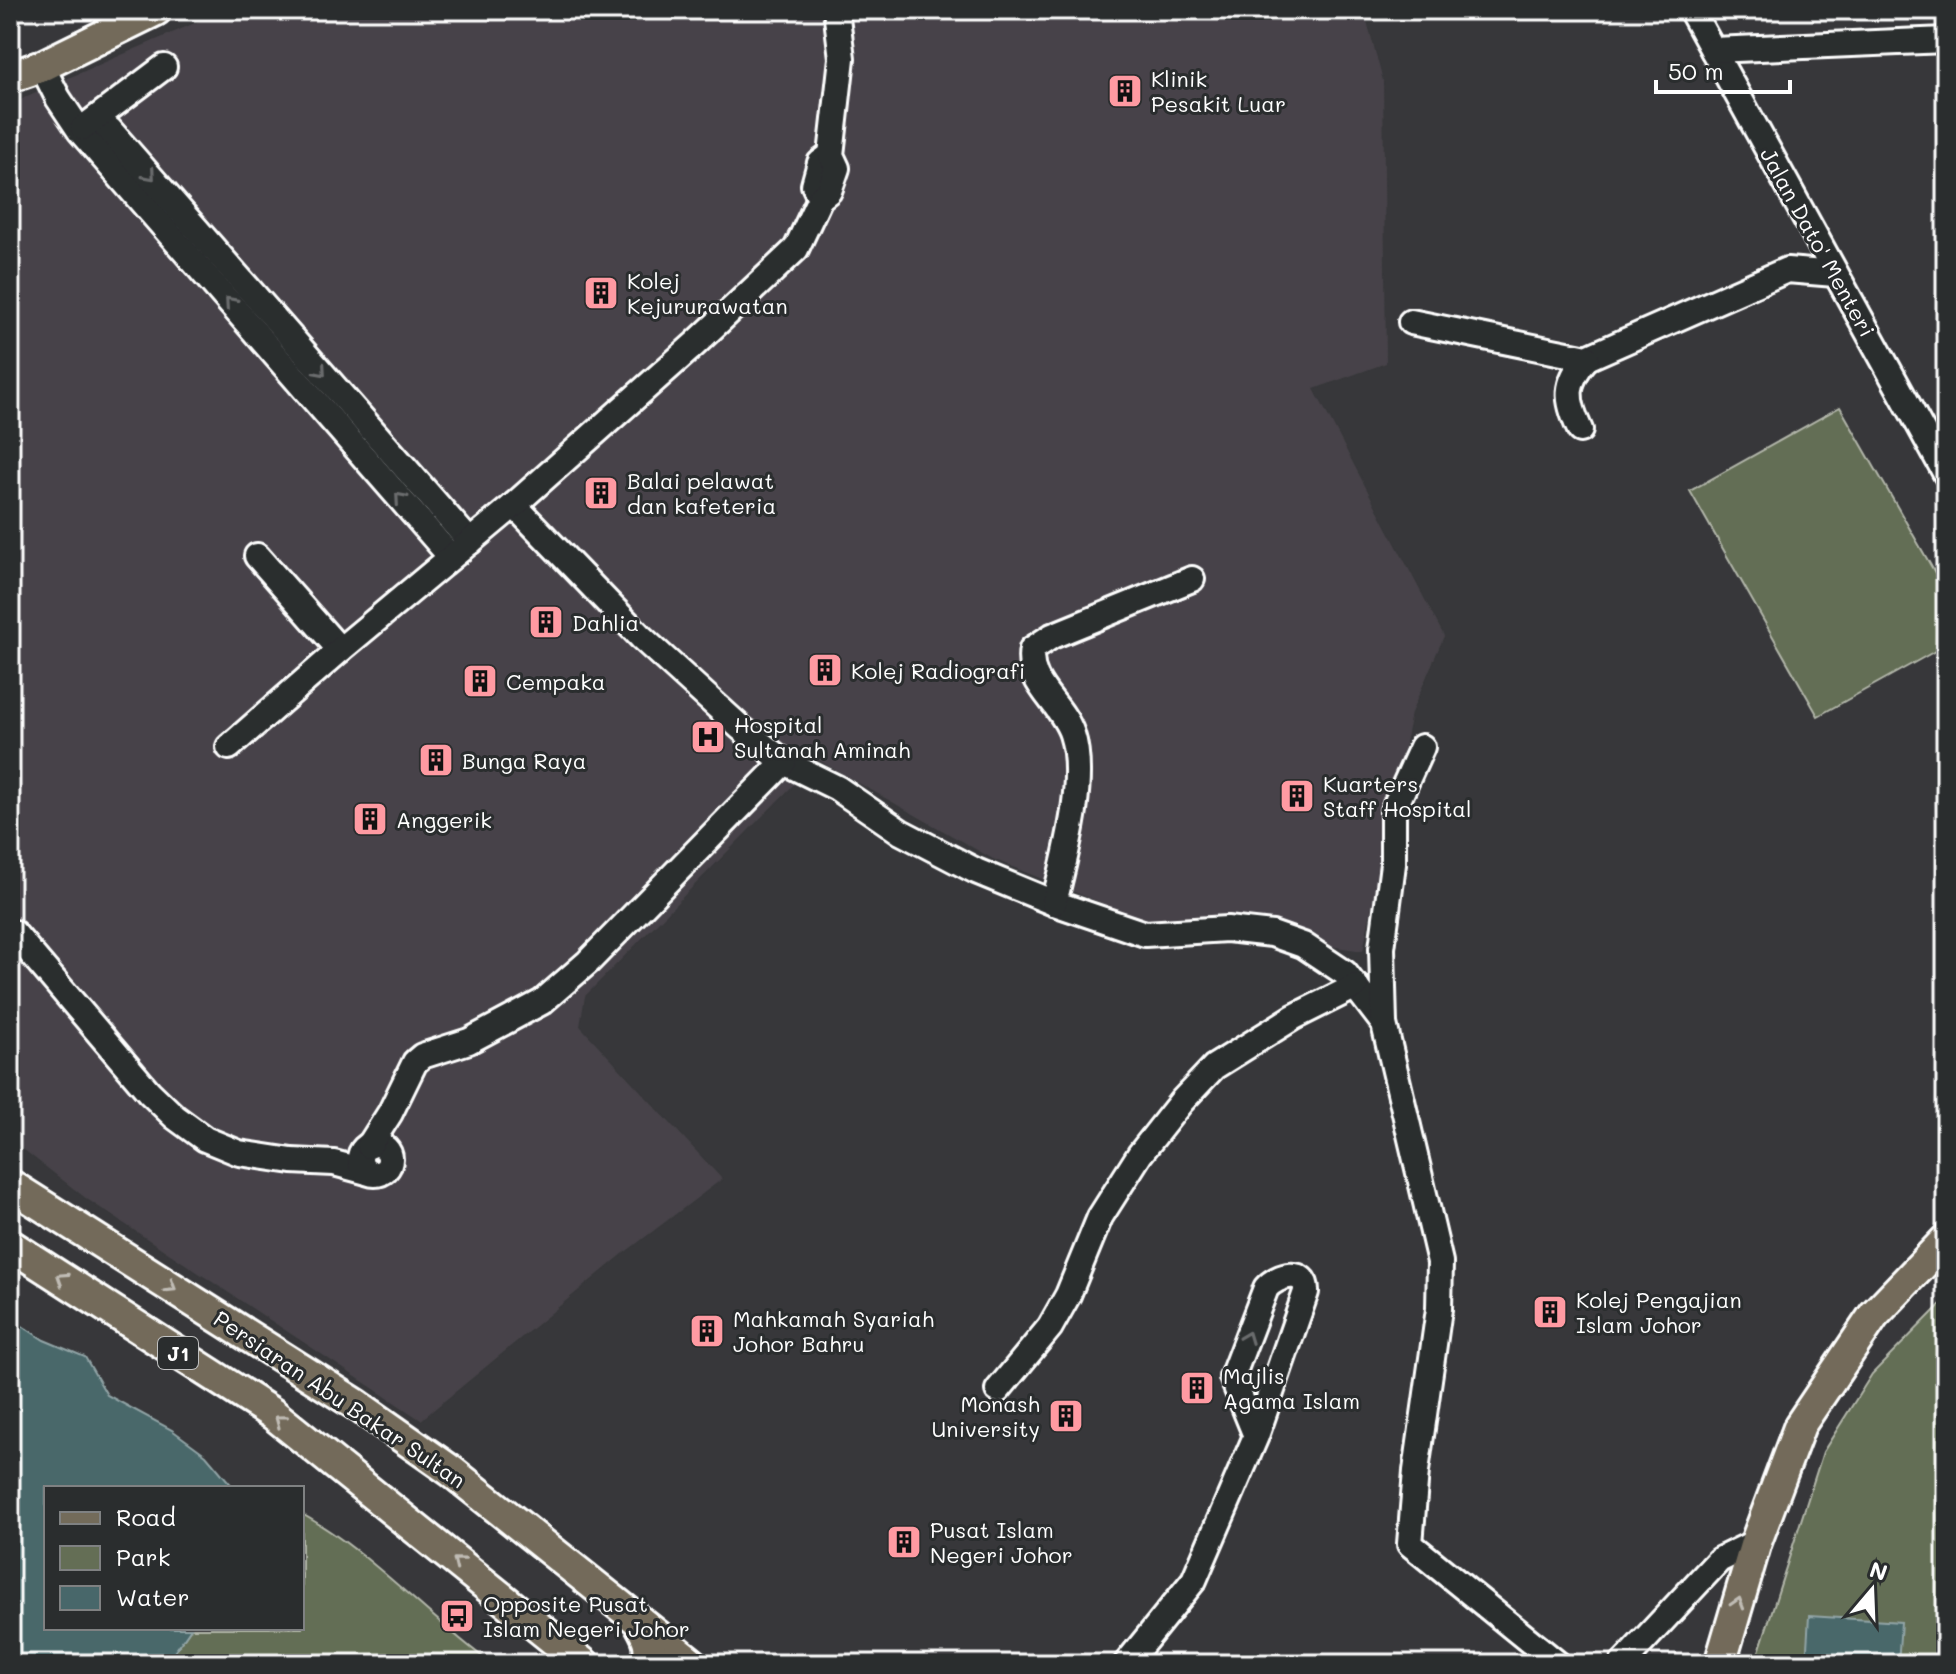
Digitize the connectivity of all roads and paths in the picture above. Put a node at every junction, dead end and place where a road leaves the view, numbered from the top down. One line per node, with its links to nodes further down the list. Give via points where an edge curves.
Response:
1 (156, 10): 6 (main road)
2 (836, 10): 15 (street, via 842,58 831,155 820,163 814,185 820,198 796,249)
3 (1691, 10): 5 (street, Jalan Dato' Menteri)
4 (1946, 40): 5 (street)
5 (1713, 50): 10 (street, Jalan Dato' Menteri)
6 (42, 66): 8 (main road); 9 (street, via 58,98)
7 (164, 67): 9 (street)
8 (10, 77)
9 (88, 125): 16 (street, via 109,129)
10 (1835, 274): 12 (street, via 1787,270); 14 (street, Jalan Dato' Menteri)
11 (1411, 322): 12 (street)
12 (1587, 358): 13 (street, via 1576,369 1568,401)
13 (1580, 430)
14 (1946, 474)
15 (514, 505): 16 (street); 22 (street, via 641,637)
16 (460, 550): 19 (street)
17 (257, 556): 19 (street)
18 (1192, 579): 23 (street, via 1032,649 1029,662 1035,678 1072,734 1078,767)
19 (340, 650): 20 (street)
20 (229, 747)
21 (1422, 747): 25 (street, via 1393,811 1393,864)
22 (784, 762): 23 (street, via 837,788 901,832); 24 (street, via 542,1002 469,1041 415,1062 371,1155 334,1163 292,1161 213,1143 149,1092)
23 (1054, 903): 26 (street, via 1145,934 1227,929 1272,934 1303,945)
24 (11, 934)
25 (1382, 948): 26 (street, via 1358,961); 27 (street)
26 (1350, 980): 27 (street); 31 (street, via 1214,1067 1181,1102 1100,1217 1050,1327)
27 (1384, 1024): 39 (street, via 1440,1262 1410,1544)
28 (10, 1185): 34 (main road, Persiaran Abu Bakar Sultan / J1, one-way to 34, via 357,1405 451,1471)
29 (1946, 1240): 33 (main road, via 1874,1315 1831,1375 1800,1425)
30 (10, 1245): 35 (main road, J1, one-way to 30, via 273,1414)
31 (998, 1390)
32 (1256, 1436): 32 (street, one-way to 32, via 1233,1374 1266,1288 1274,1281 1302,1277 1306,1292); 38 (street, via 1194,1580)
33 (1756, 1542): 40 (street, via 1719,1560); 41 (main road, one-way to 33)
34 (638, 1620): 36 (main road, via 651,1649); 37 (main road, Persiaran Abu Bakar Sultan / J1)
35 (584, 1664)
36 (646, 1664)
37 (693, 1664)
38 (1126, 1664)
39 (1558, 1664)
40 (1622, 1664)
41 (1720, 1664)

